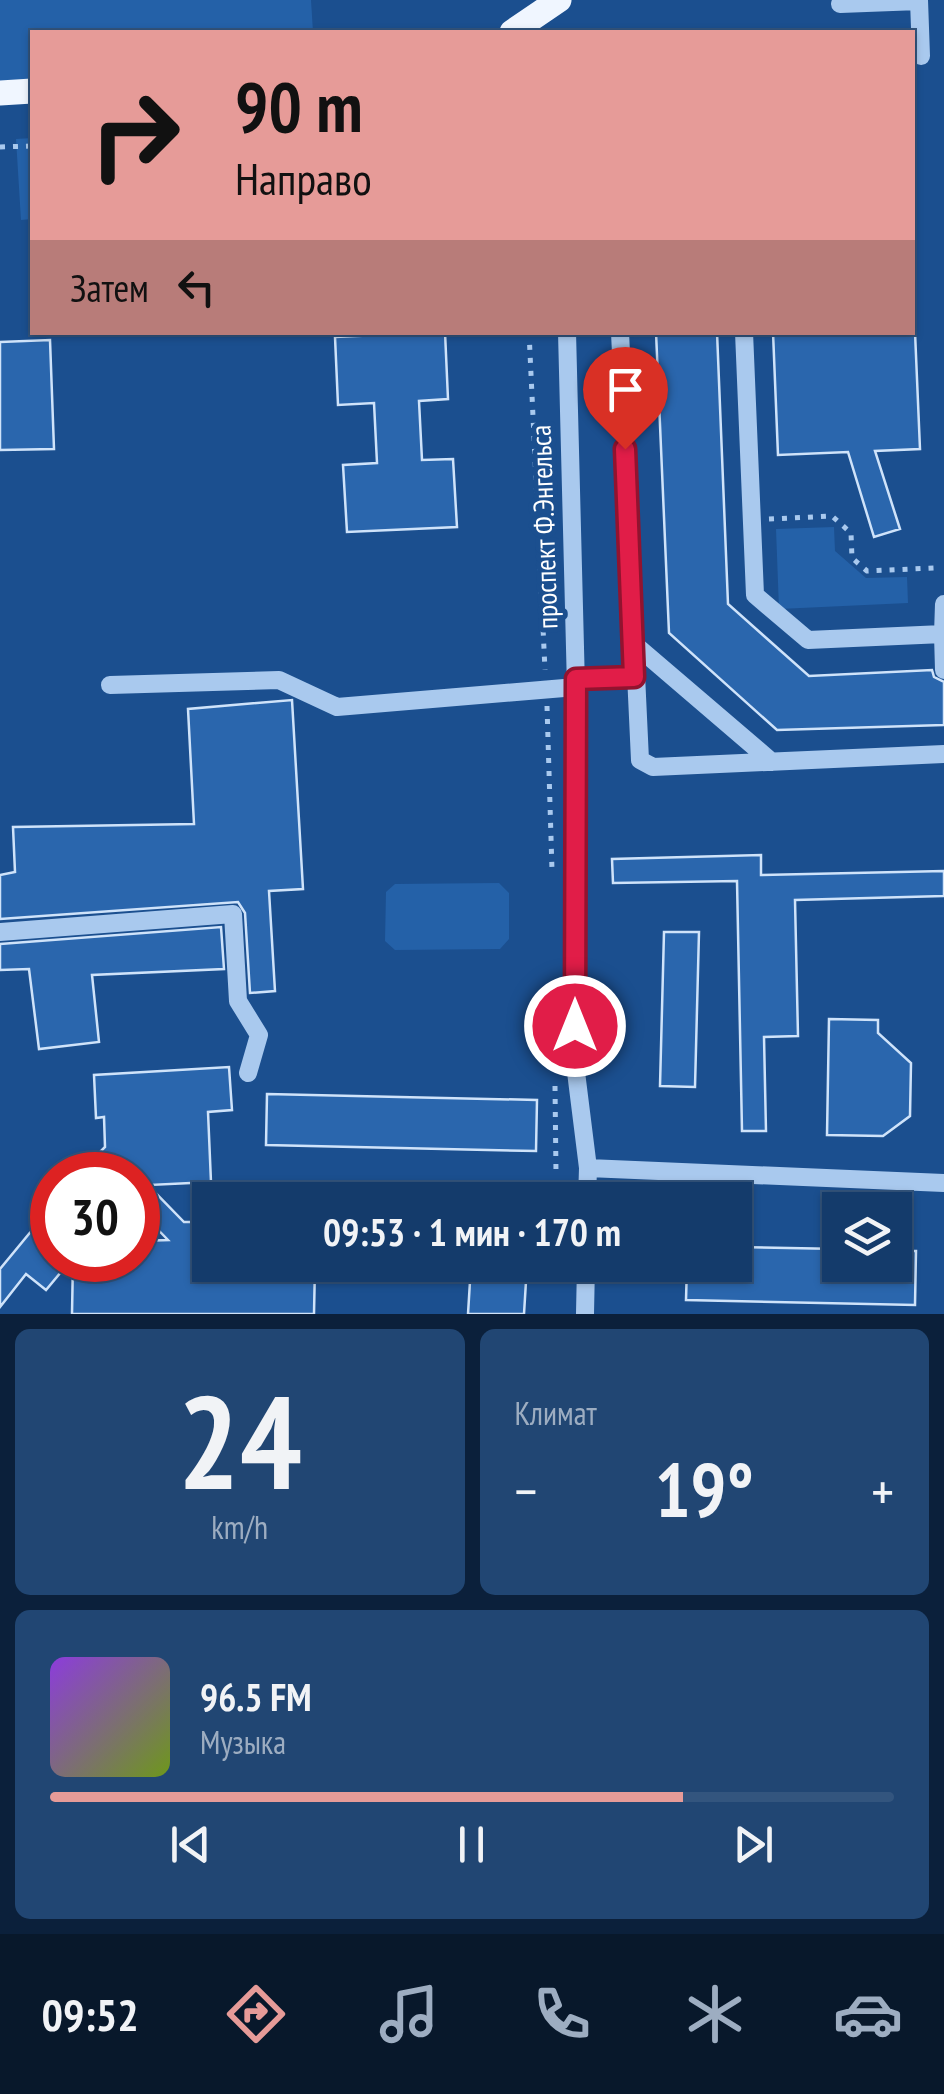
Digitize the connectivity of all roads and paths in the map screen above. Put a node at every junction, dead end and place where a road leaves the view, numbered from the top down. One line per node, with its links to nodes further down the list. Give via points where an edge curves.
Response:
1 (559, 0): 4 (main road)
2 (918, 0): 3 (street); 5 (street)
3 (840, 4)
4 (536, 17)
5 (921, 56)
6 (30, 91): 7 (main road)
7 (0, 93)
8 (30, 146): 9 (path)
9 (0, 148)
10 (529, 335): 23 (path)
11 (567, 335): 21 (street, проспект Ф.Энгельса)
12 (620, 335): 18 (street)
13 (744, 335): 14 (street)
14 (751, 520): 15 (path, via 832,516 851,533 852,558 867,570); 17 (street, via 755,595 804,639)
15 (934, 568)
16 (944, 604): 17 (street)
17 (942, 634): 19 (street)
18 (633, 643): 20 (street); 25 (street)
19 (944, 670)
20 (634, 677): 21 (street); 25 (street, via 637,754 644,765)
21 (576, 683): 23 (street); 30 (street, проспект Ф.Энгельса, via 575,1064)
22 (110, 686): 23 (street, via 279,680 337,707)
23 (546, 690): 26 (path)
24 (944, 754): 25 (street)
25 (772, 762)
26 (553, 885)
27 (0, 932): 28 (street, via 233,914 238,1000 259,1035)
28 (248, 1073)
29 (555, 1082): 31 (path)
30 (588, 1168): 32 (street, проспект Ф.Энгельса); 33 (street)
31 (556, 1173)
32 (588, 1182)
33 (944, 1183)
34 (586, 1282): 35 (street)
35 (586, 1314)

